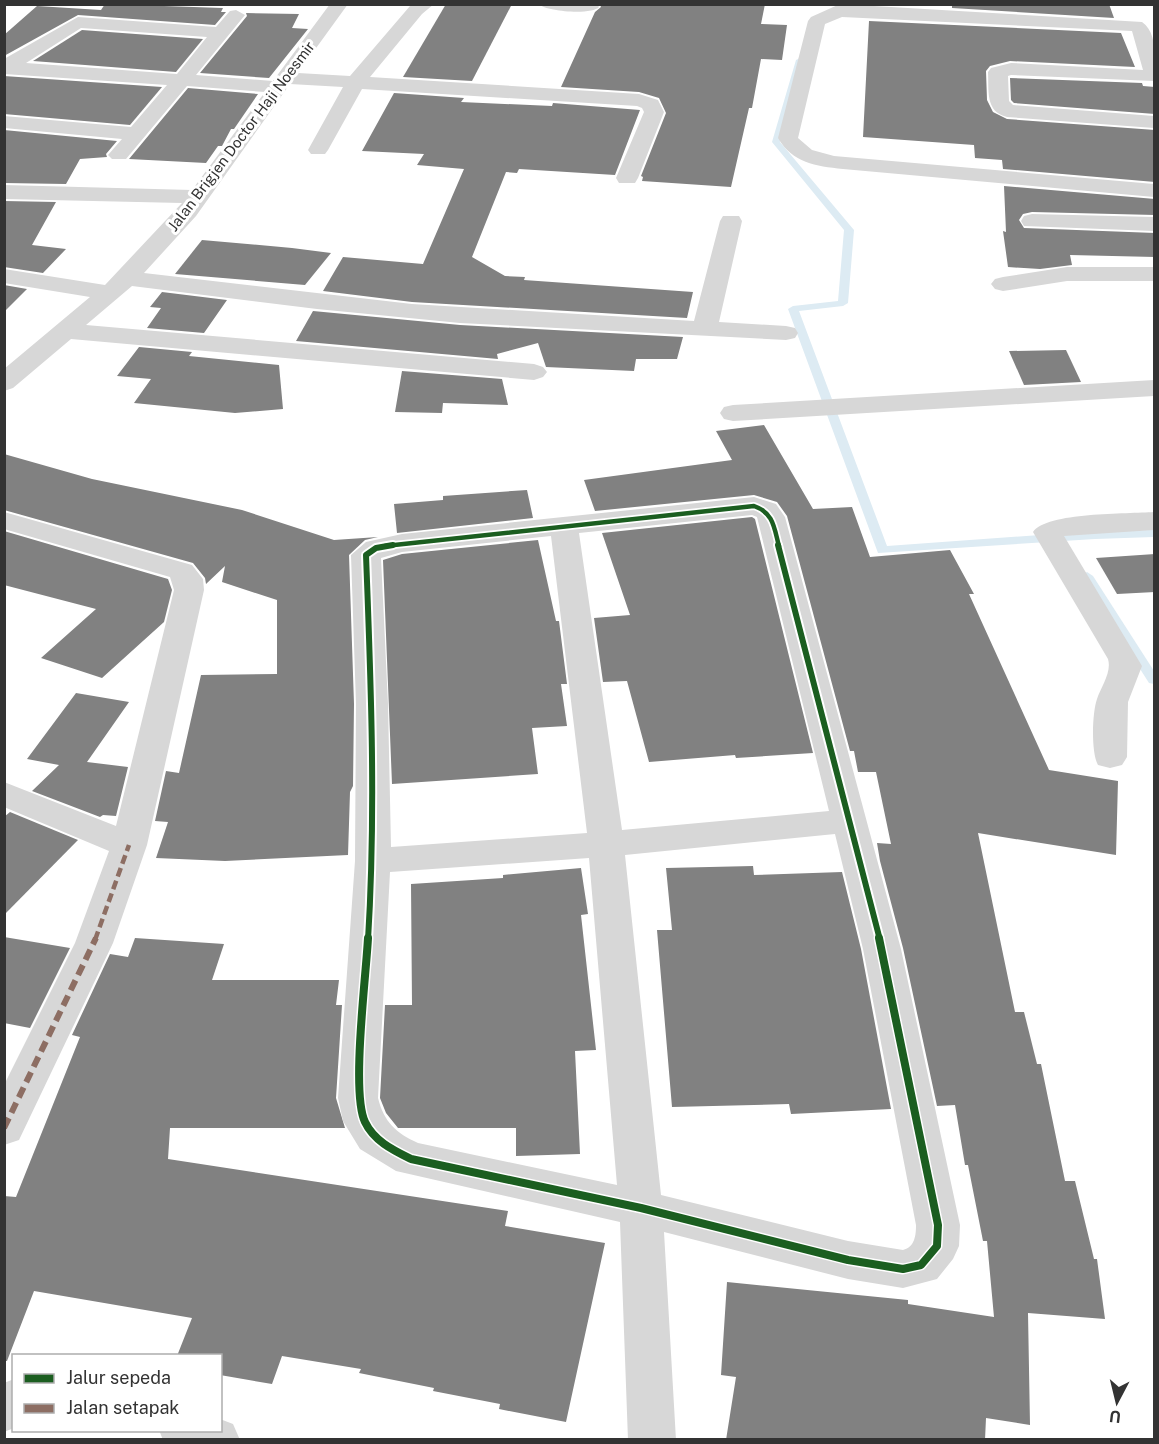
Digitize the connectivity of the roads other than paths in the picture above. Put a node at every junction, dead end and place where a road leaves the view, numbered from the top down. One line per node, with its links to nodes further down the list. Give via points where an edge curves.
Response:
1 (100, 4): 10 (street)
2 (339, 4): 15 (street, Jalan Brigjen Doctor Haji Noesmir)
3 (425, 4): 16 (street)
4 (548, 4): 6 (street)
5 (975, 4): 9 (street)
6 (590, 7)
7 (847, 8): 13 (street, via 1136,26 1142,30); 23 (street, via 816,24 788,138 794,150 817,160 843,164)
8 (236, 15): 11 (street)
9 (1155, 18)
10 (78, 21): 11 (street); 12 (street)
11 (221, 33): 14 (street)
12 (5, 67): 14 (street)
13 (1155, 74): 18 (street, via 1011,69 998,72 999,102 1007,111)
14 (183, 79): 15 (street); 19 (street)
15 (281, 83): 16 (street); 25 (street, Jalan Brigjen Doctor Haji Noesmir)
16 (355, 83): 20 (street); 22 (street, via 639,100 651,104 654,112)
17 (4, 122): 19 (street)
18 (1155, 122)
19 (137, 134): 21 (street)
20 (318, 150)
21 (119, 155)
22 (627, 178)
23 (1155, 191)
24 (4, 192): 25 (street)
25 (198, 197): 32 (street, Jalan Brigjen Doctor Haji Noesmir)
26 (731, 221): 33 (street)
27 (1032, 221): 28 (street)
28 (1155, 225)
29 (1155, 274): 31 (street, via 1067,274)
30 (4, 276): 32 (street)
31 (1003, 284)
32 (119, 285): 33 (street, via 507,319); 34 (street, Jalan Brigjen Doctor Haji Noesmir)
33 (705, 328): 35 (street)
34 (67, 331): 36 (street); 37 (street, Jalan Brigjen Doctor Haji Noesmir)
35 (786, 333)
36 (534, 372)
37 (4, 382)
38 (1155, 388): 39 (street)
39 (734, 413)
40 (4, 520): 47 (street, via 181,571 188,579 189,590)
41 (1155, 521): 43 (street, via 1052,529 1050,538 1124,658 1126,666 1112,702)
42 (564, 526): 45 (street, via 754,506 766,510 771,517); 46 (street); 48 (street, via 402,543 376,548 366,555)
43 (1110, 757)
44 (4, 793): 47 (street)
45 (848, 821): 46 (street); 50 (street, via 882,949 938,1225 937,1246 921,1264 903,1269 848,1260)
46 (606, 844): 48 (street); 50 (street)
47 (129, 845): 49 (street, via 94,943)
48 (373, 861): 50 (street, via 358,1098 360,1116 370,1132 387,1148 411,1159)
49 (4, 1128)
50 (641, 1208): 53 (street)
51 (187, 1432): 52 (street)
52 (216, 1440)
53 (652, 1440)

